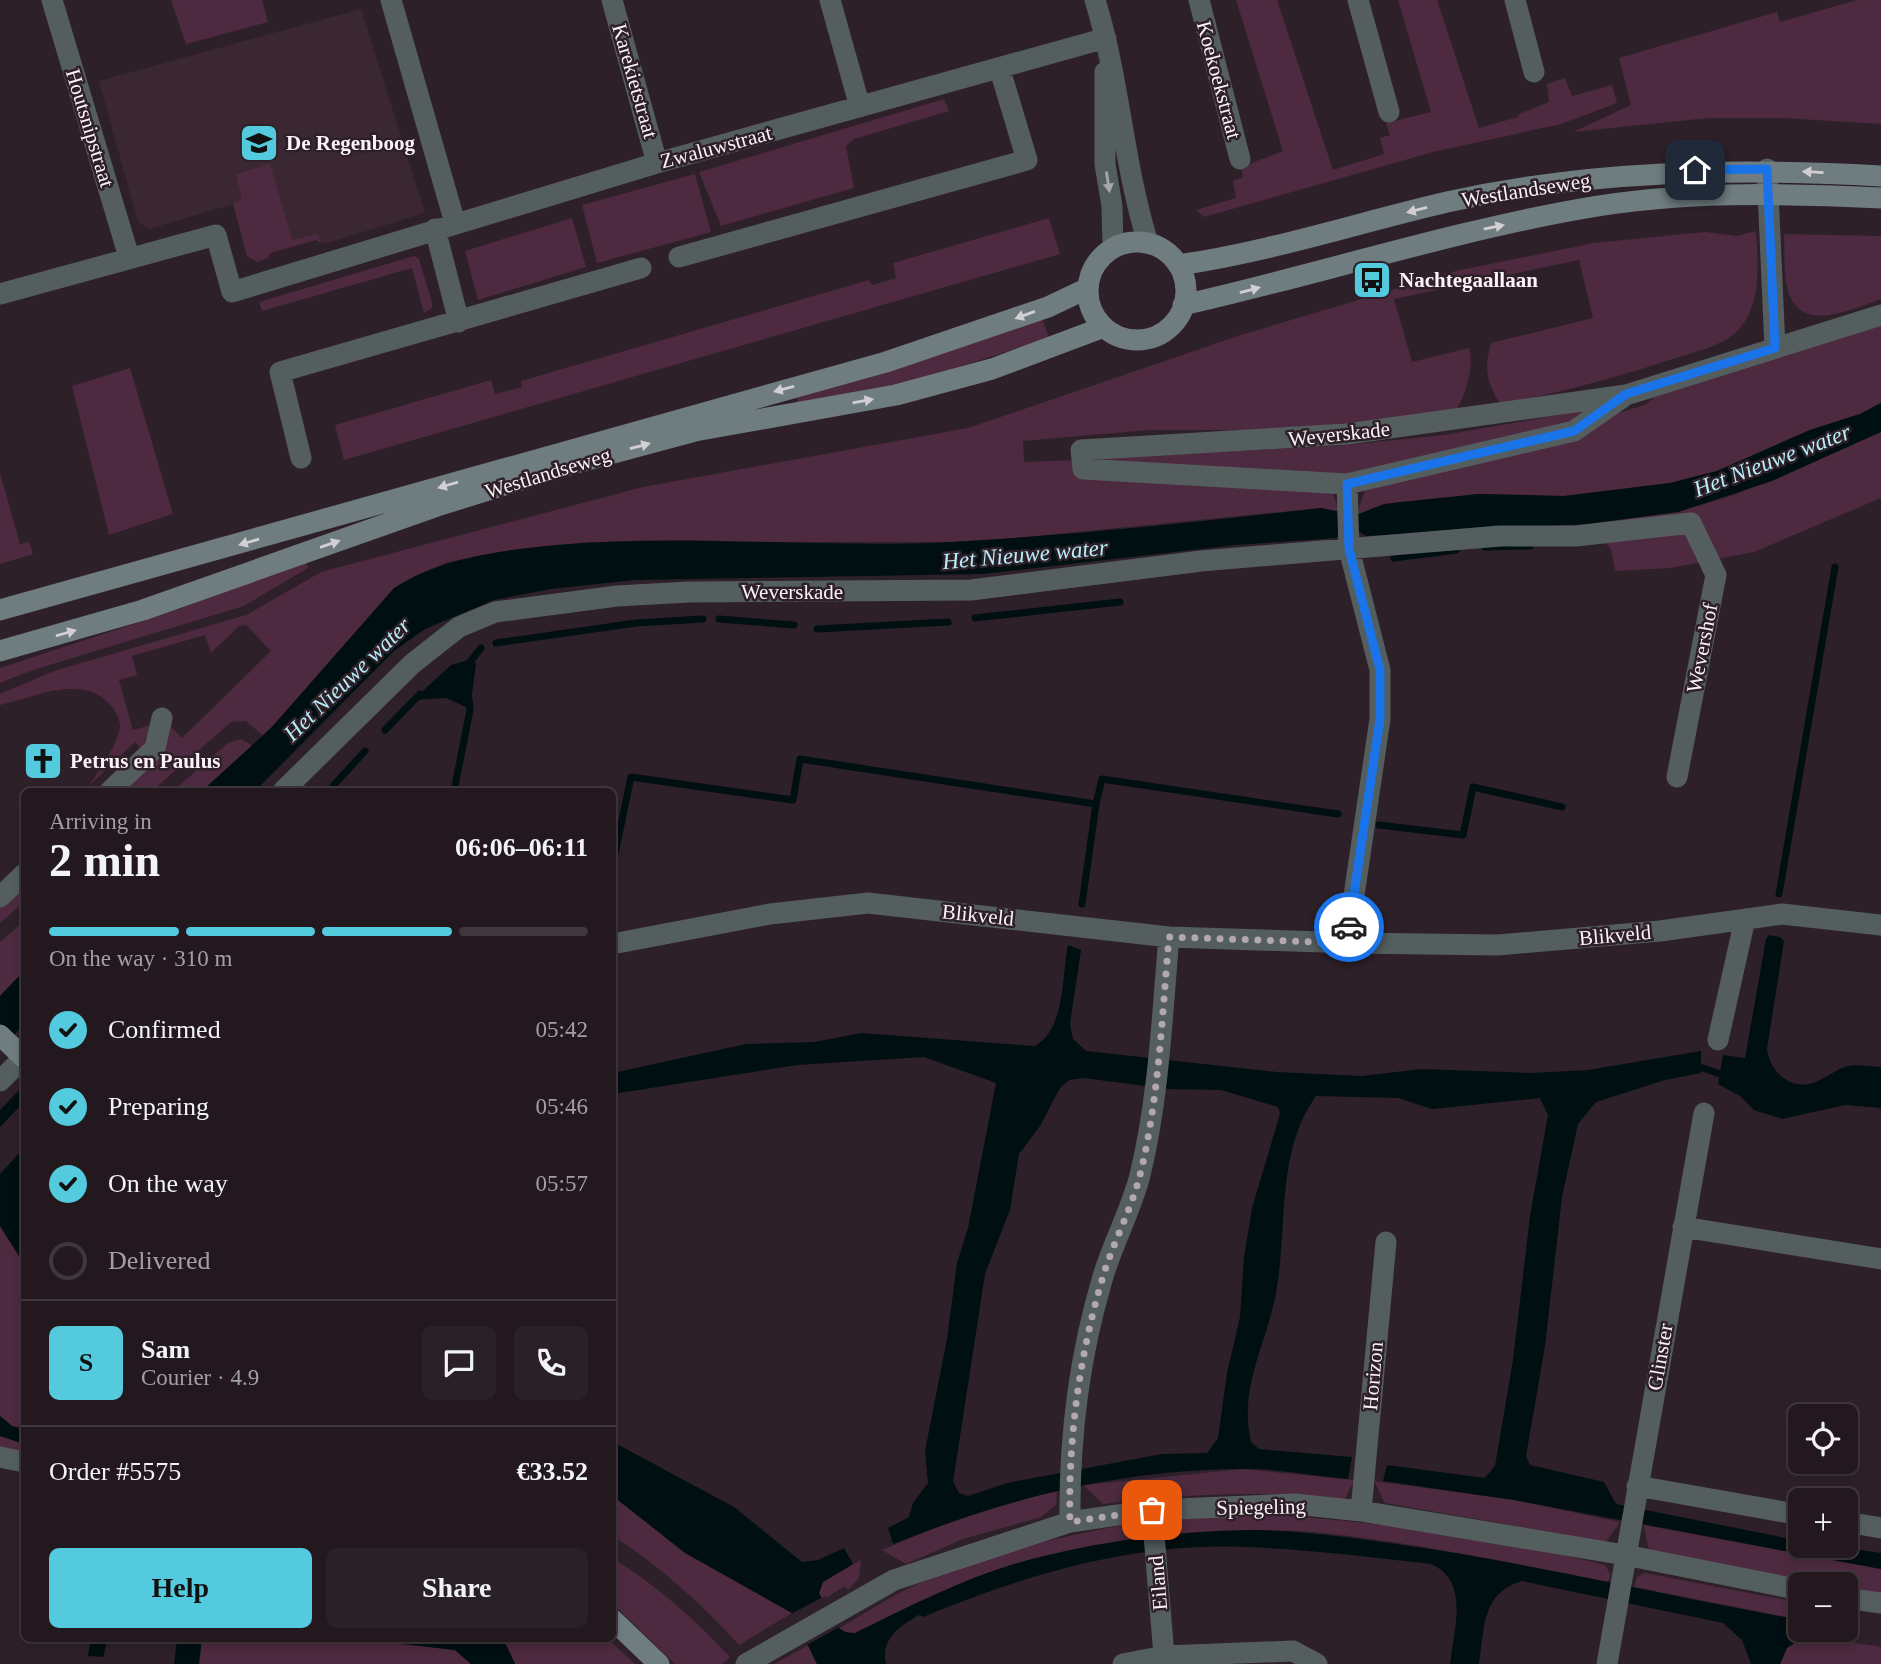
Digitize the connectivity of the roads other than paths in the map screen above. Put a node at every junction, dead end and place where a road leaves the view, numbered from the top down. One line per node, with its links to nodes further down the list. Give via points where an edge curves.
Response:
1 (52, 0): 23 (street, Houtsnipstraat)
2 (391, 0): 20 (street)
3 (612, 0): 15 (street, Karekietstraat)
4 (830, 0): 12 (street)
5 (1095, 0): 9 (street)
6 (1199, 0): 14 (street, Koekoekstraat)
7 (1358, 0): 13 (street)
8 (1515, 0): 11 (street)
9 (1107, 38): 10 (street, Zwaluwstraat); 21 (street, via 1135,201); 22 (street, one-way to 22, via 1105,164)
10 (1000, 70): 12 (street, Zwaluwstraat); 24 (street, via 1027,160)
11 (1534, 72)
12 (860, 107): 15 (street, Zwaluwstraat)
13 (1389, 112)
14 (1240, 159)
15 (657, 163): 20 (street, Zwaluwstraat)
16 (1767, 169): 17 (main road, Westlandseweg, one-way to 16); 18 (street); 25 (main road, Westlandseweg, one-way to 25, via 1581,179 1449,202 1232,257)
17 (1881, 176)
18 (1767, 192): 19 (main road, Westlandseweg); 29 (main road, Westlandseweg, one-way to 18, via 1581,209); 33 (street, via 1772,221)
19 (1881, 198)
20 (445, 226): 23 (street, Zwaluwstraat, via 232,292 216,235); 31 (street)
21 (1148, 243): 22 (main road, via 1129,242); 25 (main road, via 1165,251)
22 (1113, 248): 27 (main road, via 1095,265)
23 (129, 257): 28 (street)
24 (679, 257)
25 (1178, 265): 29 (main road, via 1184,280)
26 (641, 268): 31 (street)
27 (1088, 288): 32 (main road, via 1092,310); 39 (main road, Westlandseweg, one-way to 39, via 1036,312 886,362)
28 (0, 294)
29 (1183, 305): 32 (main road, via 1169,327 1154,336 1128,339)
30 (1881, 315): 33 (street, Weverskade)
31 (459, 322): 35 (street, via 280,372)
32 (1104, 327): 40 (main road, Westlandseweg, one-way to 32, via 143,610 437,506 572,464 695,431 896,395 992,369)
33 (1775, 348): 34 (street, Weverskade)
34 (1626, 394): 36 (street, Weverskade, via 1574,431); 36 (street, Weverskade, via 1347,434 1081,450 1083,469)
35 (301, 458)
36 (1346, 490): 38 (street)
37 (1691, 523): 38 (street, Weverskade, via 1576,536 1500,536); 42 (street, Wevershof, via 1716,575)
38 (1349, 549): 43 (street, Weverskade, via 1201,561 971,590 688,592 495,612 459,627 412,664); 51 (street, via 1380,670 1380,719)
39 (0, 610)
40 (0, 651)
41 (162, 718): 44 (street, via 155,747)
42 (1677, 777)
43 (296, 787)
44 (113, 788)
45 (21, 877): 46 (street)
46 (0, 897)
47 (1745, 919): 48 (street, Blikveld, via 1783,914); 51 (street, Blikveld, via 1497,945); 53 (street)
48 (1881, 925)
49 (1169, 937): 50 (street, Blikveld, via 868,903 770,914); 51 (street, Blikveld); 67 (street, via 1154,1095 1139,1176 1102,1278 1081,1357)
50 (616, 943)
51 (1347, 943)
52 (0, 1035): 54 (main road, bridge)
53 (1718, 1040)
54 (21, 1055)
55 (21, 1061): 56 (street)
56 (0, 1082)
57 (1704, 1113): 58 (street, Glinster)
58 (1683, 1227): 60 (street); 63 (street, Glinster)
59 (1386, 1242): 65 (street, Horizon)
60 (1881, 1259)
61 (0, 1457): 62 (street)
62 (21, 1461)
63 (1634, 1505): 66 (street); 70 (street, Glinster)
64 (1152, 1510): 65 (street, Spiegeling, via 1295,1504); 67 (street, Spiegeling); 75 (street, Eiland)
65 (1361, 1511): 70 (street, Spiegeling)
66 (1788, 1514)
67 (1070, 1522): 77 (street, Spiegeling, via 894,1580)
68 (1858, 1524): 69 (street)
69 (1881, 1528)
70 (1625, 1555): 71 (street, Spiegeling); 80 (street, Glinster)
71 (1788, 1587)
72 (1858, 1600): 73 (street)
73 (1881, 1603)
74 (616, 1623): 76 (main road)
75 (1164, 1656): 78 (street); 79 (street, via 1293,1651)
76 (659, 1664)
77 (746, 1664)
78 (1123, 1664)
79 (1317, 1664)
80 (1607, 1664)

